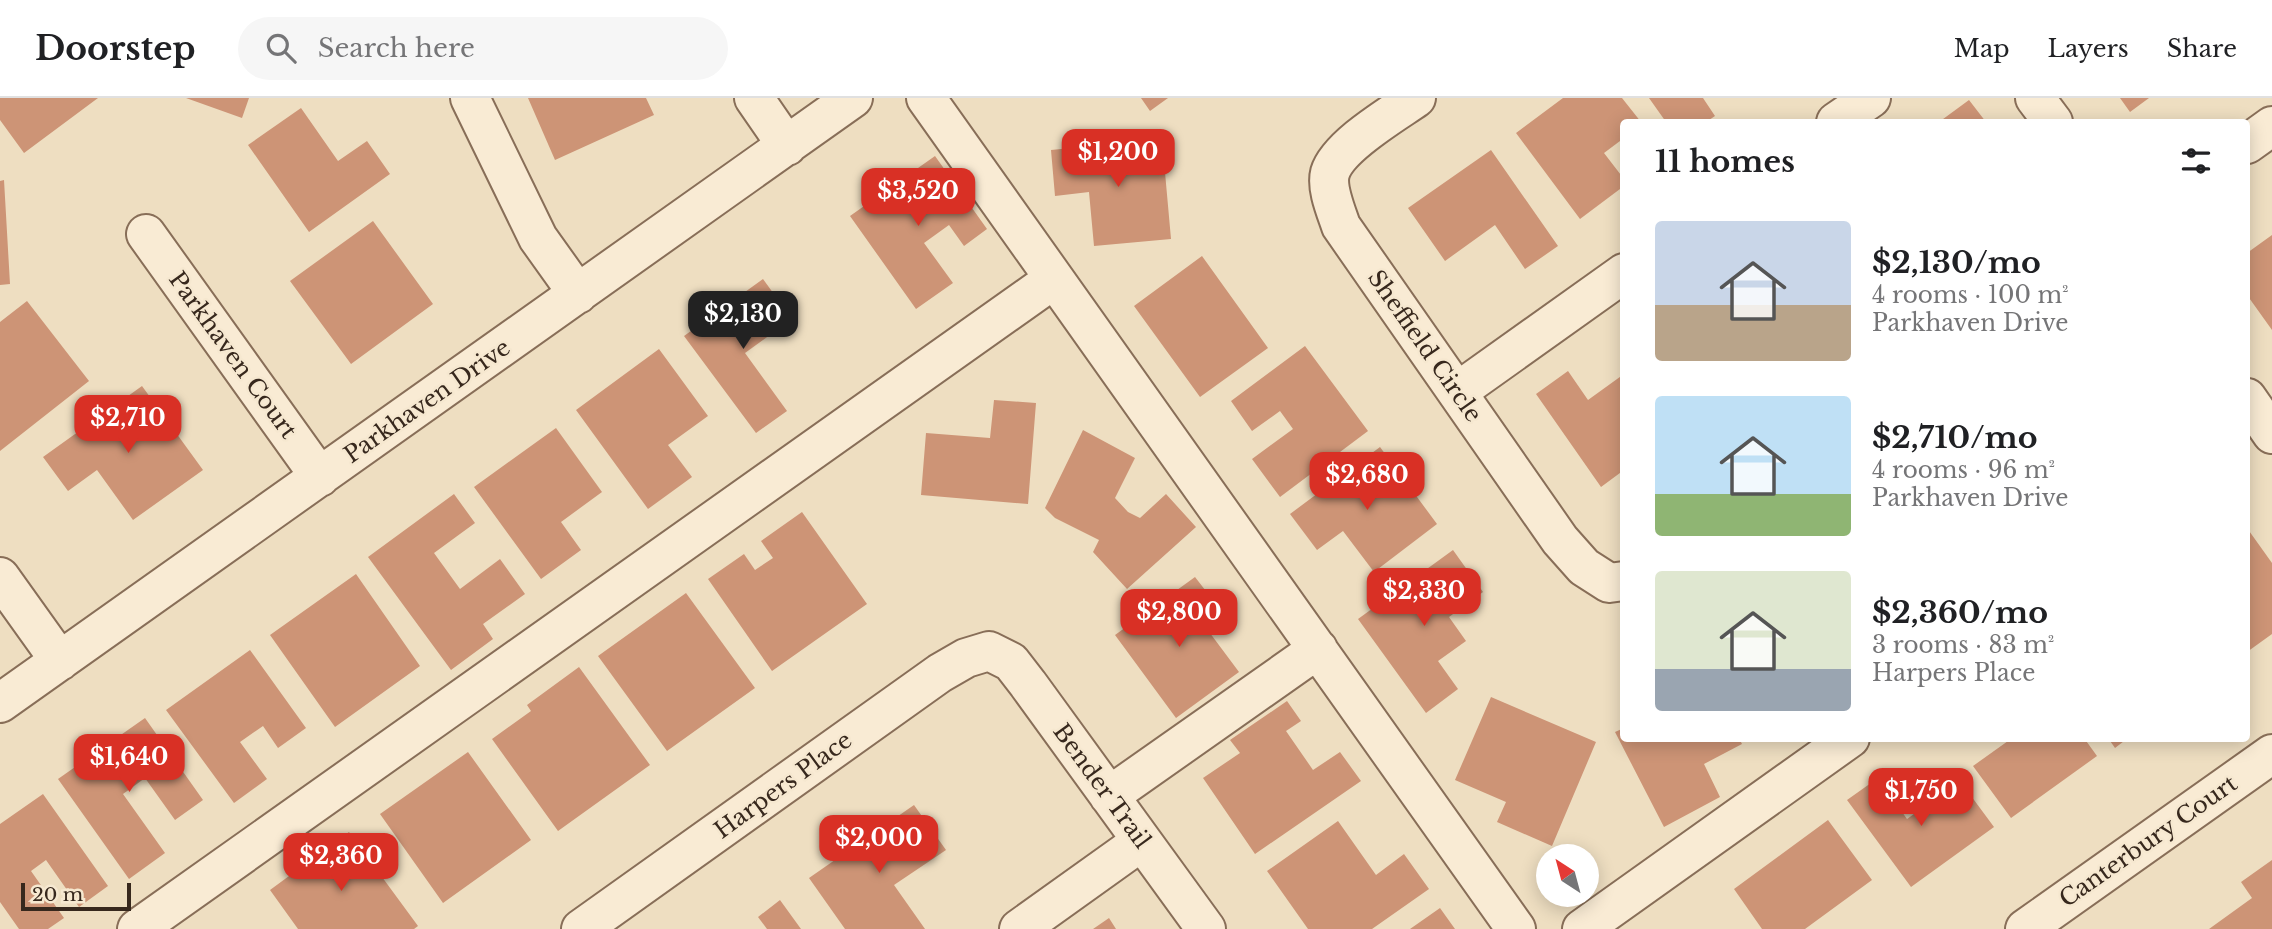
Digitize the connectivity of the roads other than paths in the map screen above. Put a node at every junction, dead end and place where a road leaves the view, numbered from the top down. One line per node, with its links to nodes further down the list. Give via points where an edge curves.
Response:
1 (470, 98): 16 (street, via 538,238)
2 (754, 98): 12 (street)
3 (853, 98): 12 (street, Parkhaven Drive)
4 (1416, 98): 17 (street, Sheffield Circle, via 1345,149 1330,173 1332,198 1340,226)
5 (1871, 98): 8 (street)
6 (2035, 98): 9 (street)
7 (932, 100): 15 (street)
8 (1840, 119)
9 (2051, 119)
10 (2272, 126): 11 (street)
11 (2250, 142)
12 (787, 146): 16 (street, Parkhaven Drive)
13 (146, 234): 21 (street, Parkhaven Court)
14 (1620, 276): 17 (street)
15 (1054, 279): 24 (street); 32 (street)
16 (578, 294): 21 (street, Parkhaven Drive)
17 (1457, 392): 23 (street, Sheffield Circle, via 1560,540 1584,567 1609,583)
18 (2250, 403): 19 (street)
19 (2272, 436): 20 (street)
20 (2250, 454)
21 (320, 477): 26 (street, Parkhaven Drive)
22 (0, 577): 26 (street)
23 (1620, 581)
24 (1318, 649): 30 (street); 36 (street)
25 (989, 651): 30 (street, Bender Trail, via 1011,662); 33 (street, Harpers Place, via 940,673)
26 (60, 661): 27 (street, Parkhaven Drive)
27 (0, 704)
28 (1844, 742): 37 (street)
29 (2272, 754): 38 (street, Canterbury Court)
30 (1110, 796): 31 (street, Bender Trail)
31 (1142, 841): 34 (street); 35 (street, Bender Trail)
32 (137, 929)
33 (582, 929)
34 (1019, 929)
35 (1206, 929)
36 (1516, 929)
37 (1582, 929)
38 (2025, 929)

